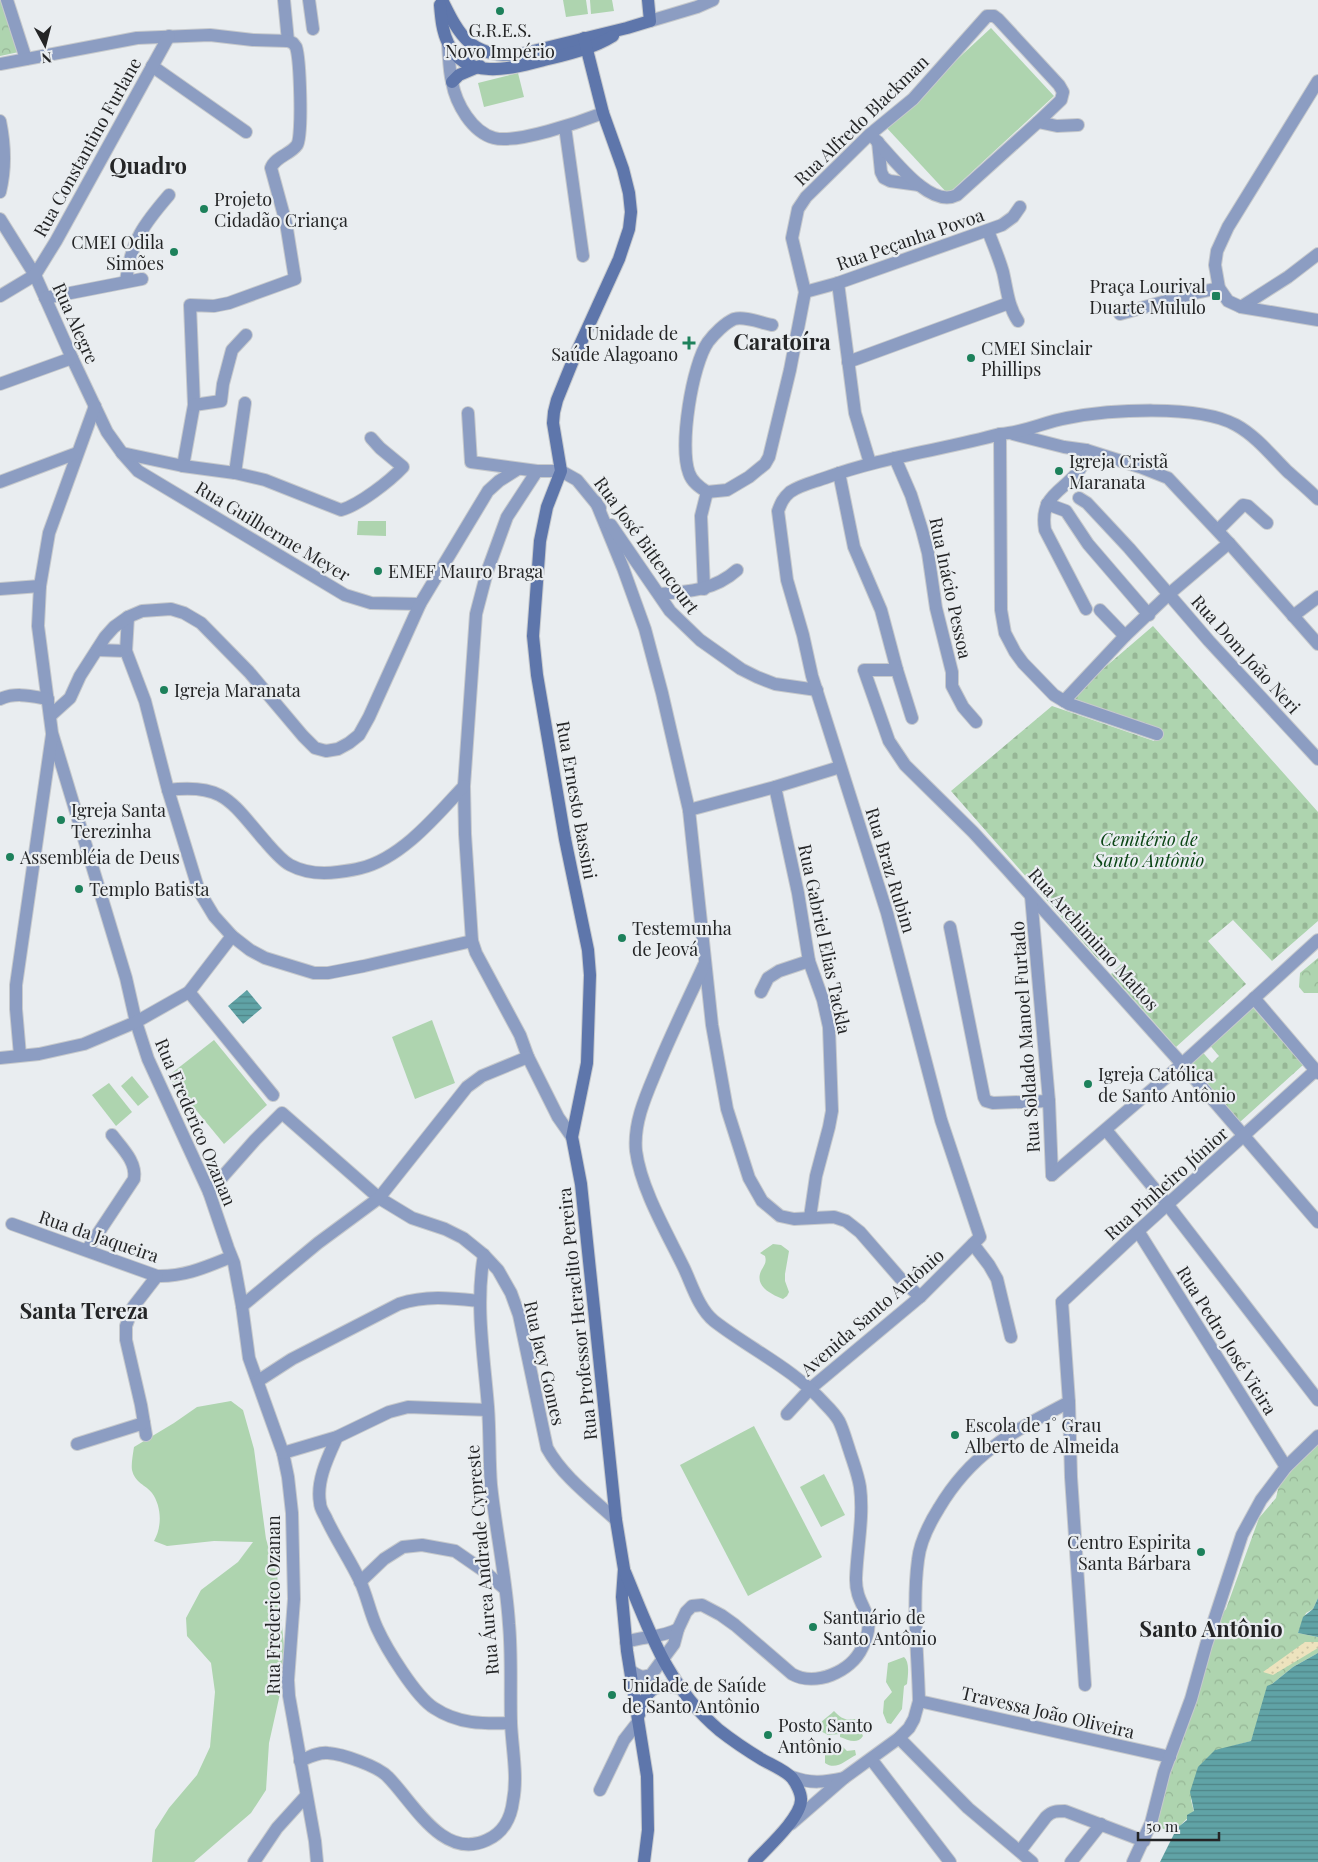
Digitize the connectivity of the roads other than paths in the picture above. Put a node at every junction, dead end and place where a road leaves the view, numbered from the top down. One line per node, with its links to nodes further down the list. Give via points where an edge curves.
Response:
1 (6, 0): 14 (street)
2 (284, 0): 10 (street)
3 (309, 0): 8 (street)
4 (440, 0): 11 (main road); 13 (main road, via 458,32 474,47)
5 (648, 0): 7 (main road)
6 (713, 0): 7 (street)
7 (650, 21): 12 (main road)
8 (313, 29)
9 (168, 36): 10 (street); 14 (street, via 138,38); 16 (street, Rua Constantino Furlane)
10 (288, 40): 54 (street, via 298,51 300,137 296,146 271,168 286,223 295,279 229,303 190,305)
11 (448, 44): 17 (main road, via 461,60); 19 (street)
12 (585, 44): 13 (main road); 17 (main road, via 502,70); 20 (main road)
13 (505, 55): 17 (main road)
14 (20, 60): 15 (street)
15 (0, 64)
16 (152, 66): 25 (street); 35 (street, Rua Constantino Furlane)
17 (477, 67): 19 (main road, via 458,75)
18 (1318, 81): 39 (street, via 1228,227 1216,258)
19 (452, 82): 24 (street, via 469,120 476,128 496,139)
20 (603, 113): 24 (street); 67 (main road, via 629,193 631,212 629,229 610,282 557,400 554,423)
21 (0, 121): 28 (street, via 5,168)
22 (1038, 122): 23 (street, via 1057,126); 26 (street, Rua Alfredo Blackman, via 1061,100 1063,92 998,19 990,16 983,19); 27 (street, via 951,198 934,195)
23 (1078, 125)
24 (565, 127): 34 (street)
25 (246, 132)
26 (874, 138): 27 (street); 27 (street, Rua Alfredo Blackman, via 884,178); 40 (street, Rua Alfredo Blackman, via 806,197 798,209 792,238)
27 (919, 185)
28 (0, 192)
29 (169, 195): 37 (street, via 141,230 132,249)
30 (1020, 207): 32 (street, Rua Peçanha Povoa, via 1008,222)
31 (0, 219): 35 (street, Rua Alegre)
32 (988, 231): 38 (street, Rua Peçanha Povoa); 43 (street)
33 (1318, 254): 44 (street)
34 (583, 256)
35 (35, 275): 41 (street); 42 (street, Rua Alegre)
36 (142, 279): 37 (street)
37 (126, 281): 42 (street)
38 (838, 283): 40 (street, Rua Peçanha Povoa); 51 (street)
39 (1219, 288): 44 (street, via 1228,301); 45 (street)
40 (805, 292): 71 (street, via 770,457 749,478 727,490)
41 (0, 296)
42 (45, 298): 50 (street, Rua Alegre)
43 (1009, 303): 47 (street); 51 (street)
44 (1241, 308): 46 (street)
45 (1120, 314)
46 (1318, 320)
47 (1018, 321)
48 (772, 325): 71 (street, via 742,318 734,320 714,335 704,350 694,378 685,452 689,474 696,485)
49 (246, 335): 54 (street, via 232,350 221,401)
50 (72, 358): 52 (street); 55 (street, Rua Alegre)
51 (848, 362): 63 (street, via 855,413)
52 (0, 384)
53 (245, 403): 69 (street)
54 (194, 405): 64 (street)
55 (95, 406): 60 (street, Rua Guilherme Meyer); 61 (street, Rua Frederico Ozanan)
56 (468, 413): 65 (street, via 471,462)
57 (1005, 434): 59 (street); 62 (street); 73 (street, via 1066,418 1099,414 1173,410 1209,416 1233,423 1249,434); 100 (street, via 1003,628 1023,663)
58 (371, 438): 69 (street, via 403,467 385,484 341,510 265,480)
59 (1086, 450): 75 (street, via 1081,468); 77 (street, via 1168,478)
60 (122, 452): 64 (street); 86 (street, Rua Guilherme Meyer, via 138,471 151,480 346,595 371,603)
61 (77, 453): 70 (street); 80 (street, Rua Frederico Ozanan, via 49,532)
62 (895, 458): 63 (street); 103 (street, Rua Inácio Pessoa, via 912,495 928,553 952,686)
63 (870, 463): 68 (street)
64 (183, 466): 69 (street)
65 (518, 469): 66 (street); 86 (street, via 488,491)
66 (537, 471): 67 (street); 108 (street, Rua Professor Heraclito Pereira, via 507,517 476,614)
67 (561, 471): 74 (street, Rua José Bittencourt, via 577,480); 132 (main road, Rua Ernesto Bassini, via 547,507 540,541 533,636 537,675 590,975 587,1063)
68 (839, 472): 96 (street, via 854,547 882,610); 97 (street, Rua Braz Rubim, via 789,493 778,511 787,580)
69 (235, 473)
70 (0, 482)
71 (707, 492): 82 (street, via 700,523)
72 (1079, 498): 84 (street, Rua Dom João Neri)
73 (1318, 499)
74 (596, 502): 83 (street, Rua José Bittencourt); 111 (street, via 645,629)
75 (1047, 504): 87 (street, via 1045,530); 89 (street, via 1066,511 1088,544)
76 (1267, 523): 77 (street, via 1243,504)
77 (1218, 530): 78 (street)
78 (1229, 543): 84 (street); 90 (street)
79 (738, 570): 82 (street)
80 (40, 586): 81 (street); 99 (street, Rua Frederico Ozanan, via 38,626)
81 (0, 588)
82 (704, 589): 83 (street)
83 (660, 594): 97 (street, Rua José Bittencourt, via 670,611 700,640 741,669 775,684)
84 (1169, 594): 89 (street); 106 (street, Rua Dom João Neri)
85 (1318, 597): 90 (street)
86 (420, 604): 91 (street, via 359,735 344,746 326,751 316,748 303,736 249,672 200,623 171,609 142,611)
87 (1086, 610)
88 (1100, 610): 92 (street)
89 (1149, 615): 92 (street)
90 (1293, 616): 93 (street)
91 (128, 617): 94 (street, via 114,627); 95 (street)
92 (1125, 636): 100 (street)
93 (1318, 644)
94 (97, 650): 95 (street); 101 (street, via 70,698)
95 (126, 651): 110 (street, via 145,701)
96 (896, 670): 102 (street); 112 (street, Rua Archimimo Mattos, via 864,670 889,741 901,760)
97 (816, 690): 107 (street, Rua Braz Rubim)
98 (0, 699): 99 (street, via 22,694)
99 (48, 699): 101 (street, Rua Frederico Ozanan)
100 (1064, 701): 105 (street)
101 (50, 716): 104 (street, Rua Frederico Ozanan)
102 (912, 718)
103 (976, 722)
104 (52, 733): 122 (street, Rua Frederico Ozanan, via 124,969); 123 (street, via 16,985)
105 (1157, 734)
106 (1318, 759)
107 (840, 767): 109 (street); 141 (street, Rua Braz Rubim, via 887,913)
108 (464, 786): 110 (street, via 395,852 361,868 329,873 314,873 290,865 226,798 209,790 189,787); 116 (street, Rua Professor Heraclito Pereira)
109 (775, 788): 111 (street); 117 (street, Rua Gabriel Elias Tackla)
110 (168, 790): 114 (street, via 199,891 214,916)
111 (689, 810): 118 (street)
112 (1031, 896): 126 (street, Rua Archimimo Mattos); 129 (street, Rua Soldado Manoel Furtado)
113 (950, 927): 129 (street, via 986,1101)
114 (232, 936): 116 (street, via 265,958 314,973 355,968); 119 (street)
115 (1318, 940): 121 (street)
116 (472, 941): 124 (street, Rua Professor Heraclito Pereira)
117 (809, 961): 120 (street, via 779,971 768,978); 137 (street, Rua Gabriel Elias Tackla, via 829,1027 832,1091 829,1127 816,1176)
118 (704, 965): 137 (street, via 727,1109 749,1178 762,1201 780,1216 794,1219); 151 (street, via 640,1114 636,1151 651,1200 703,1309 714,1321)
119 (189, 992): 122 (street); 128 (street)
120 (760, 992)
121 (1254, 998): 126 (street); 127 (street)
122 (136, 1022): 123 (street, via 84,1044); 134 (street, Rua Frederico Ozanan, via 148,1058)
123 (20, 1055): 125 (street)
124 (528, 1057): 132 (street, Rua Professor Heraclito Pereira, via 558,1118); 135 (street, via 482,1076 468,1087)
125 (0, 1058)
126 (1182, 1064): 130 (street); 133 (street, Rua Archimimo Mattos)
127 (1317, 1071): 133 (street, Rua Pinheiro Júnior)
128 (273, 1095)
129 (1049, 1101): 130 (street, Rua Soldado Manoel Furtado, via 1052,1175)
130 (1106, 1130): 136 (street)
131 (112, 1134): 142 (street, via 132,1162 134,1179)
132 (572, 1137): 161 (main road, Rua Professor Heraclito Pereira, via 581,1184)
133 (1243, 1137): 136 (street, Rua Pinheiro Júnior); 138 (street, Rua Archimimo Mattos)
134 (208, 1192): 135 (street, Rua Jacy Gomes, via 282,1113); 144 (street, Rua Frederico Ozanan)
135 (379, 1198): 143 (street, Rua Jacy Gomes, via 412,1218 463,1238); 148 (street)
136 (1167, 1204): 140 (street, Rua Pinheiro Júnior); 152 (street)
137 (810, 1217): 146 (street, via 834,1217 860,1232)
138 (1318, 1222)
139 (12, 1224): 142 (street, Rua da Jaqueira)
140 (1138, 1231): 153 (street, Rua Pinheiro Júnior, via 1062,1302); 160 (street, Rua Pedro José Vieira)
141 (976, 1241): 146 (street, Avenida Santo Antônio); 149 (street, Rua Braz Rubim, via 997,1278)
142 (87, 1250): 145 (street, Rua da Jaqueira)
143 (484, 1255): 147 (street, Rua Áurea Andrade Cypreste); 161 (street, Rua Jacy Gomes, via 498,1270 519,1315 547,1448 564,1472)
144 (231, 1257): 145 (street, Rua da Jaqueira, via 190,1273); 148 (street, Rua Frederico Ozanan)
145 (157, 1276): 158 (street, via 133,1307 126,1326 126,1340 145,1429)
146 (920, 1297): 151 (street, Avenida Santo Antônio)
147 (479, 1301): 150 (street, via 434,1297 399,1304 292,1359); 154 (street, Rua Áurea Andrade Cypreste)
148 (242, 1306): 150 (street, Rua Frederico Ozanan, via 249,1358)
149 (1011, 1337)
150 (258, 1382): 159 (street, Rua Frederico Ozanan)
151 (811, 1388): 155 (street, Avenida Santo Antônio); 165 (street, via 838,1418 857,1473 861,1504 856,1581 870,1628 860,1653 840,1671 807,1680 792,1674 735,1625 702,1605 692,1606)
152 (1318, 1400)
153 (1069, 1402): 170 (street); 172 (street, via 1007,1436 976,1459 950,1489 931,1521 921,1544 916,1573)
154 (488, 1410): 157 (street, via 408,1407 389,1412); 164 (street, Rua Áurea Andrade Cypreste, via 491,1483)
155 (787, 1414)
156 (1318, 1436): 160 (street)
157 (337, 1437): 159 (street); 163 (street, via 320,1484 320,1504)
158 (77, 1444)
159 (283, 1453): 178 (street, Rua Frederico Ozanan, via 292,1513 294,1599 288,1680)
160 (1286, 1467): 176 (street, via 1261,1500 1242,1535)
161 (616, 1520): 162 (main road, Rua Professor Heraclito Pereira)
162 (624, 1569): 166 (main road); 167 (main road, Rua Professor Heraclito Pereira, via 622,1597)
163 (360, 1582): 164 (street, via 384,1559 403,1547 422,1545 455,1551); 174 (street, via 377,1627 395,1660 432,1707 463,1722)
164 (505, 1589): 174 (street, Rua Áurea Andrade Cypreste, via 510,1632)
165 (678, 1629): 166 (street, via 668,1635); 168 (street, via 674,1644)
166 (651, 1636): 167 (street); 168 (main road)
167 (626, 1642): 169 (main road, Rua Professor Heraclito Pereira)
168 (662, 1660): 169 (street, via 651,1674 638,1676); 171 (main road)
169 (630, 1671): 173 (main road, Rua Professor Heraclito Pereira)
170 (1085, 1685)
171 (679, 1688): 173 (main road, via 665,1686 648,1693); 179 (main road, via 721,1732)
172 (919, 1701): 175 (street, via 914,1719); 176 (street, Travessa João Oliveira)
173 (638, 1722): 181 (street, via 624,1740); 189 (main road, Rua Professor Heraclito Pereira, via 646,1776 648,1830)
174 (511, 1723): 178 (street, Rua Áurea Andrade Cypreste, via 514,1801 509,1819 500,1832 476,1844 465,1844 442,1836 414,1809 388,1776 376,1768 328,1753 314,1754)
175 (899, 1738): 177 (street); 186 (street, via 968,1808)
176 (1170, 1757): 185 (street)
177 (871, 1759): 180 (street); 191 (street)
178 (300, 1761): 182 (street, Rua Frederico Ozanan)
179 (792, 1778): 180 (street, via 816,1783); 184 (main road, via 801,1801)
180 (844, 1778): 184 (street)
181 (600, 1790)
182 (306, 1796): 187 (street, via 277,1828); 188 (street, Rua Frederico Ozanan)
183 (1100, 1824): 185 (street); 186 (street, via 1065,1810 1050,1813); 193 (street)
184 (788, 1826): 190 (main road)
185 (1144, 1841): 194 (street)
186 (1020, 1851): 192 (street)
187 (254, 1862)
188 (317, 1862)
189 (644, 1862)
190 (754, 1862)
191 (950, 1862)
192 (1032, 1862)
193 (1071, 1862)
194 (1134, 1862)

